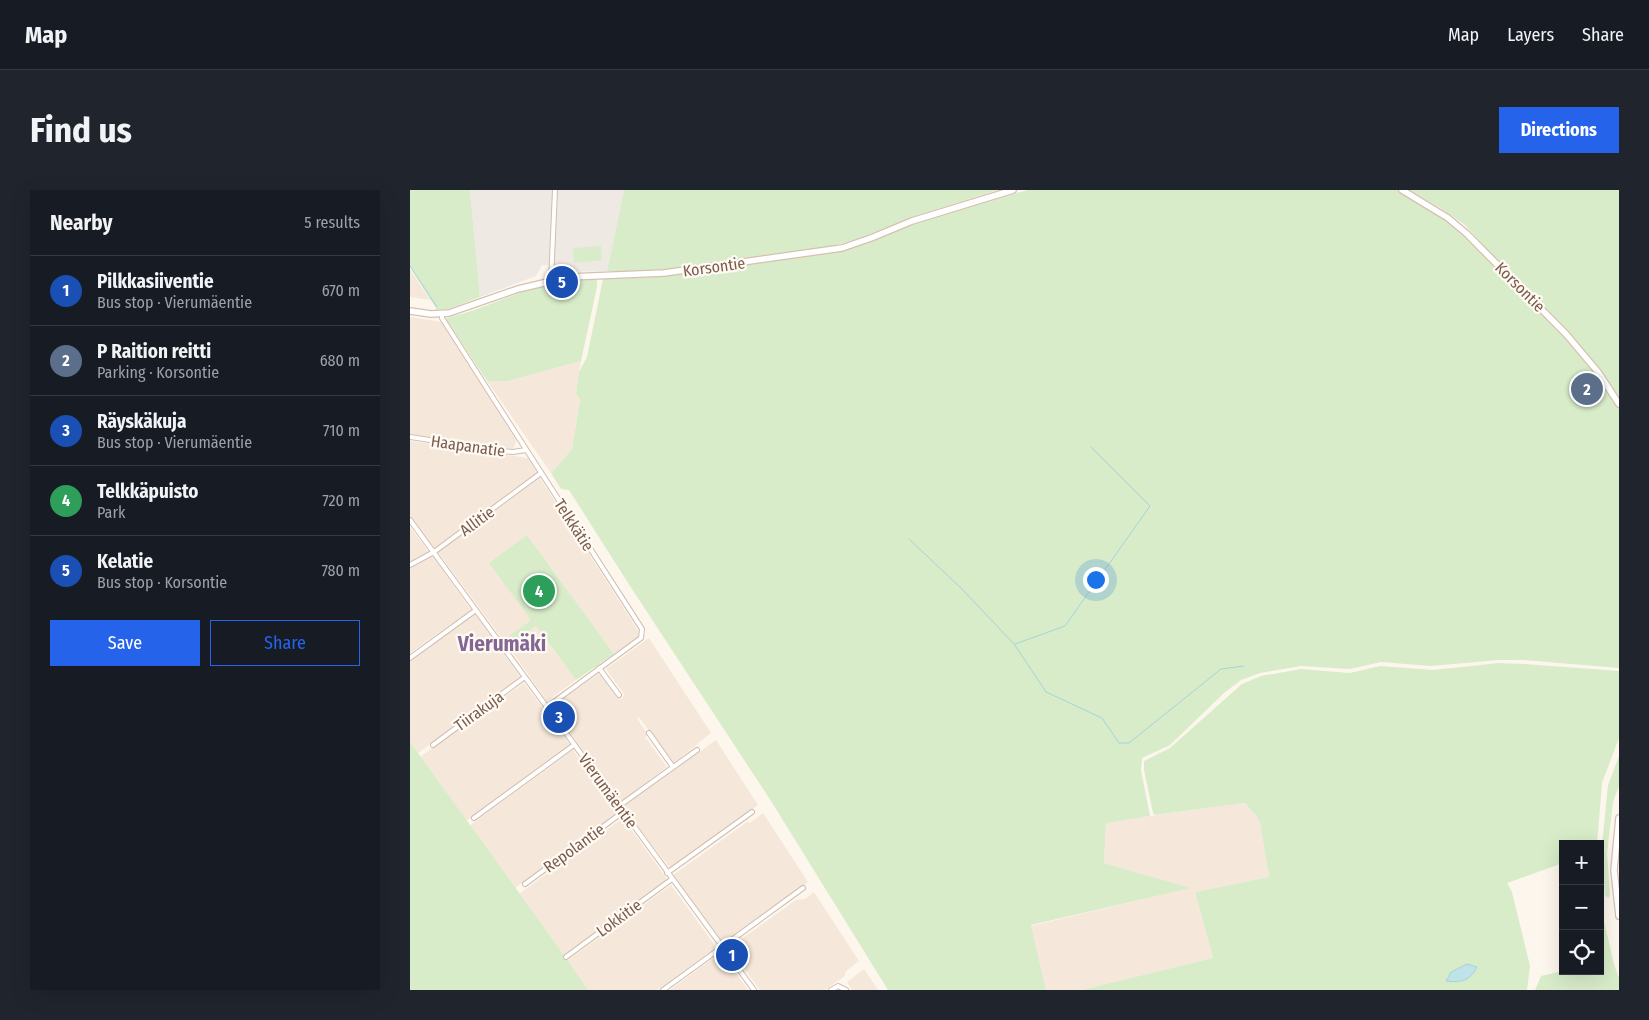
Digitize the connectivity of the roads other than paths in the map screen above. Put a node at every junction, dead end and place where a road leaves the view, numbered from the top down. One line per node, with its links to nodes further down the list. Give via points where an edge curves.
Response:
1 (555, 190): 4 (street)
2 (1013, 190): 4 (main road, Korsontie, via 912,221 842,248 664,273)
3 (1402, 190): 7 (main road, Korsontie, via 1448,218 1467,234 1566,334 1598,372)
4 (551, 280): 6 (main road, Korsontie)
5 (410, 311): 6 (main road, Korsontie)
6 (442, 314): 9 (street, Telkkätie)
7 (1619, 404)
8 (410, 437): 9 (street, Haapanatie, via 501,451)
9 (526, 450): 10 (street, Telkkätie)
10 (541, 473): 12 (street, Allitie); 16 (street, Telkkätie, via 642,629 641,638)
11 (410, 520): 12 (street, Vierumäentie)
12 (434, 552): 13 (street, Allitie); 14 (street, Vierumäentie)
13 (410, 565)
14 (476, 610): 15 (street); 17 (street, Vierumäentie)
15 (410, 658)
16 (600, 668): 18 (street); 19 (street, Telkkätie)
17 (525, 678): 19 (street, Vierumäentie); 21 (street, Tiirakuja)
18 (619, 695)
19 (547, 707): 22 (street, Vierumäentie)
20 (649, 733): 24 (street)
21 (432, 745)
22 (574, 745): 25 (street, Vierumäentie); 28 (street)
23 (697, 750): 24 (street)
24 (673, 766): 25 (street)
25 (619, 806): 26 (street, Vierumäentie)
26 (624, 812): 30 (street, Vierumäentie); 32 (street, Repolantie)
27 (752, 812): 30 (street)
28 (474, 818)
29 (1619, 818): 34 (main road, via 1614,870)
30 (667, 873): 31 (street, Vierumäentie)
31 (672, 879): 35 (street, Vierumäentie); 36 (street, Lokkitie)
32 (525, 884)
33 (803, 888): 35 (street)
34 (1619, 916)
35 (722, 946): 37 (street); 38 (street, Vierumäentie)
36 (566, 957)
37 (663, 990)
38 (754, 990)
39 (831, 990): 40 (street, via 838,986)
40 (846, 990)

